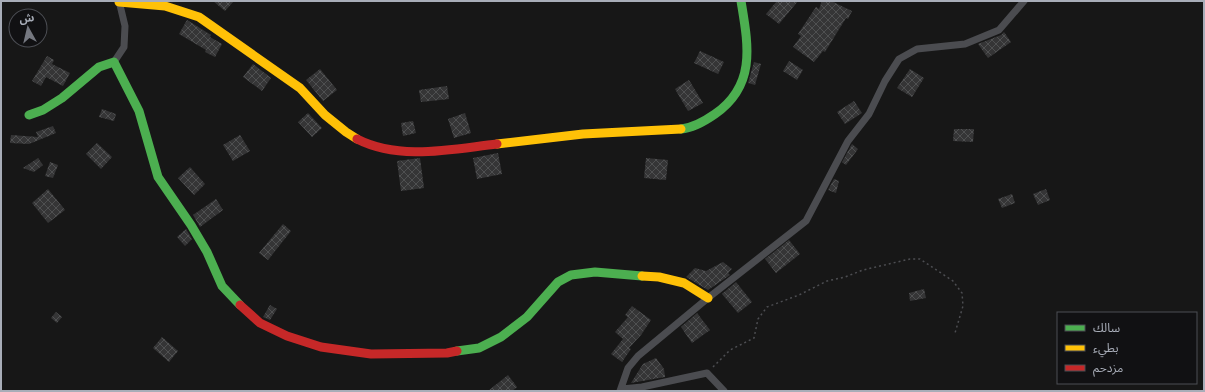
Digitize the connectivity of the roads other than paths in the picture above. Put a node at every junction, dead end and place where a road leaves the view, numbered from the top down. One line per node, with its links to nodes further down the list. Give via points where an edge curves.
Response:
1 (741, 1): 3 (street, via 749,54 744,79 734,95 717,113 691,127 665,131 599,133 452,149 411,150 378,148 361,141 336,124 313,104 300,88 199,17 166,6)
2 (1024, 1): 6 (street, via 999,30 966,44 917,49 899,59 869,114 848,141 806,221)
3 (119, 2): 4 (street, via 125,26 124,47)
4 (114, 62): 5 (street, via 99,67 62,98); 6 (street, via 139,111 158,178 191,225 207,252 222,286 260,322 286,336 321,347 371,354 447,353 479,348 501,337 527,317 558,282 572,275 595,272 659,277 684,283)
5 (29, 115)
6 (708, 298): 7 (street, via 638,356 628,368)
7 (621, 390): 8 (street, via 707,373)
8 (724, 391)

